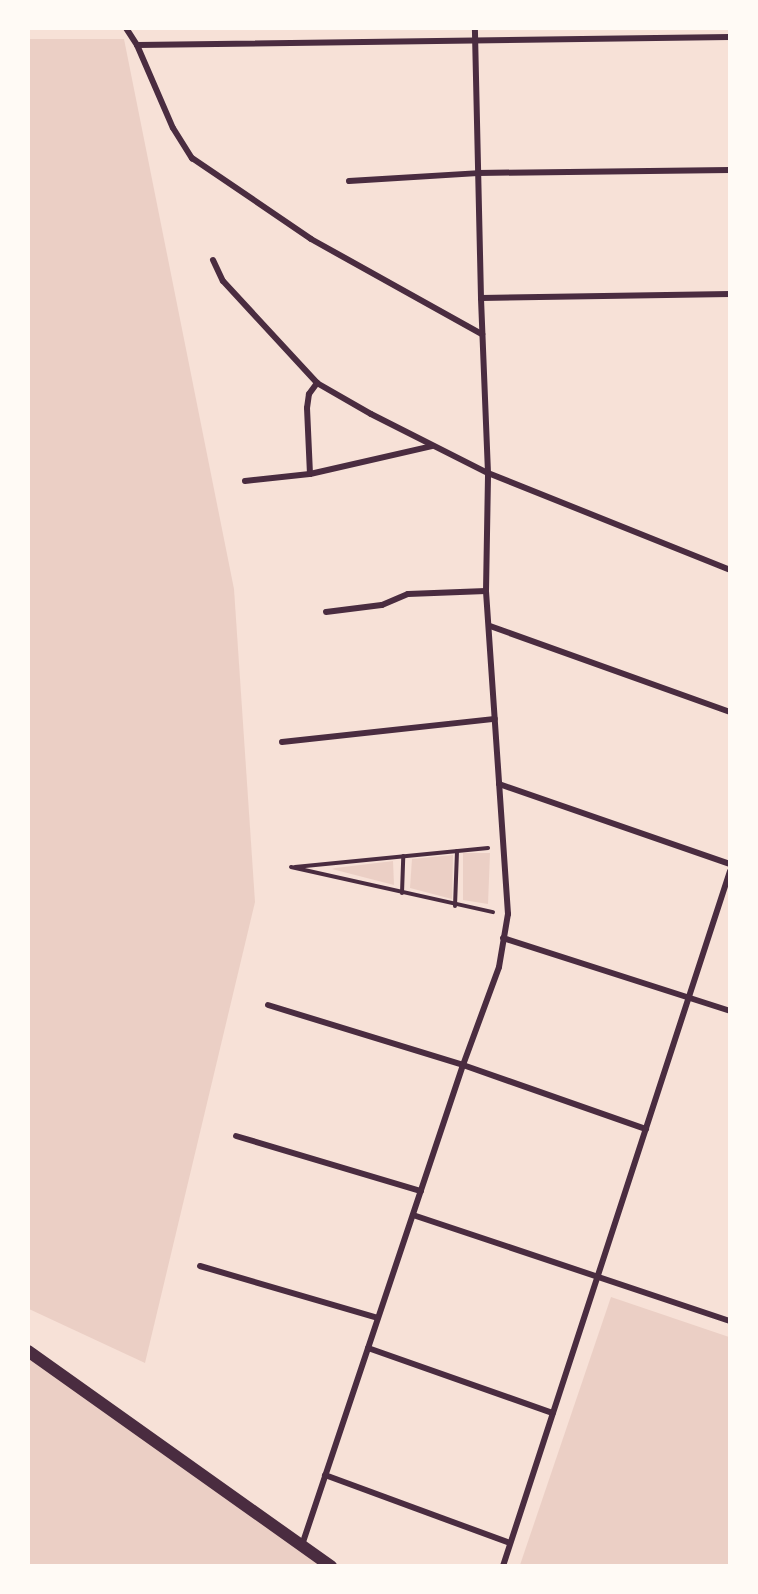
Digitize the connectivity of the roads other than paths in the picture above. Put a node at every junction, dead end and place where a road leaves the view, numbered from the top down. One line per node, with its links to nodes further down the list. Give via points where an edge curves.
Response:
1 (126, 28): 5 (street)
2 (475, 28): 4 (street)
3 (729, 37): 4 (street)
4 (475, 38): 5 (street); 7 (street)
5 (137, 45): 12 (street, via 173,128 192,158 311,239)
6 (729, 170): 7 (street)
7 (478, 173): 8 (street); 11 (street)
8 (350, 181)
9 (213, 260): 13 (street, via 223,281)
10 (729, 294): 11 (street)
11 (481, 298): 12 (street)
12 (482, 334): 15 (street)
13 (317, 382): 14 (street); 16 (street, via 309,394 307,408)
14 (432, 446): 15 (street); 16 (street)
15 (488, 473): 18 (street); 19 (street)
16 (310, 474): 17 (street)
17 (245, 481)
18 (729, 570)
19 (486, 591): 20 (street, via 408,594 382,605); 21 (street)
20 (326, 612)
21 (490, 626): 22 (street); 23 (street)
22 (729, 712)
23 (495, 719): 24 (street); 25 (street)
24 (282, 742)
25 (499, 784): 26 (street); 28 (street, via 508,915)
26 (729, 864)
27 (729, 871): 29 (street)
28 (503, 938): 29 (street); 32 (street, via 499,967)
29 (689, 999): 31 (street); 33 (street)
30 (268, 1005): 32 (street)
31 (729, 1011)
32 (463, 1065): 33 (street); 35 (street)
33 (646, 1129): 38 (street)
34 (236, 1136): 35 (street)
35 (421, 1191): 36 (street)
36 (413, 1215): 38 (street); 39 (street)
37 (201, 1266): 39 (street)
38 (597, 1278): 40 (street); 43 (street)
39 (378, 1318): 41 (street)
40 (729, 1321)
41 (368, 1348): 43 (street); 44 (street)
42 (28, 1351): 46 (main road)
43 (553, 1413): 45 (street)
44 (325, 1474): 45 (street); 46 (street)
45 (510, 1543): 48 (street)
46 (302, 1545): 47 (main road)
47 (331, 1566)
48 (502, 1566)

